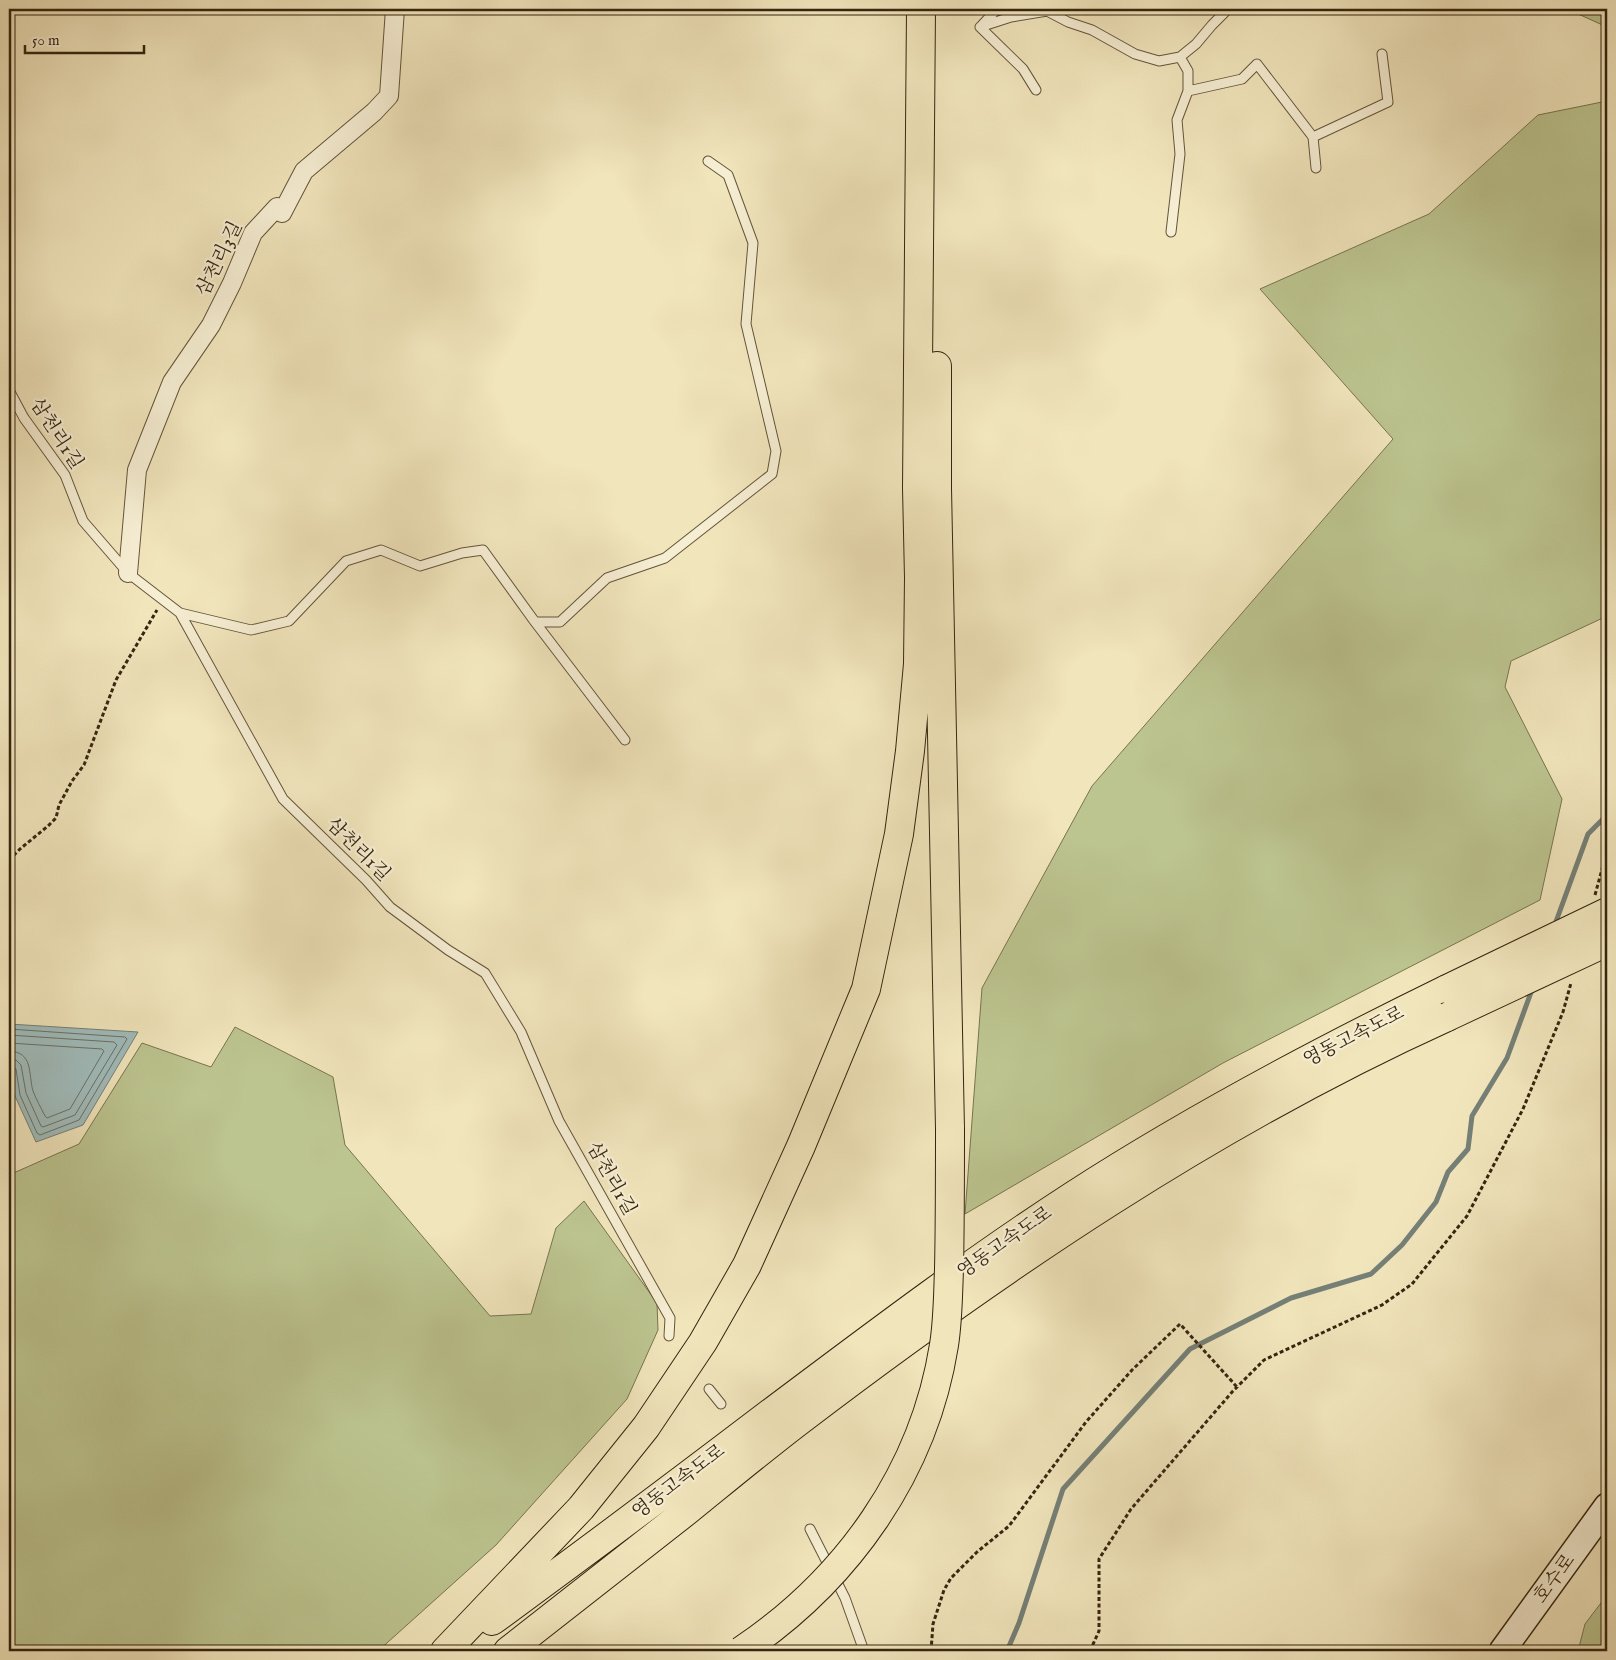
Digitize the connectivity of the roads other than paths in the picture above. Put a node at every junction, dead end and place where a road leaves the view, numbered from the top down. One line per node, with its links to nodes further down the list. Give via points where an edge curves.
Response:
1 (396, 9): 16 (street, 삼천리3길, via 389,96 304,172 282,213 276,207 253,233 211,324 172,382 137,470)
2 (921, 9): 27 (highway, via 918,664 899,834 866,989 747,1265 703,1342 646,1427 581,1508)
3 (936, 9): 30 (highway, bridge, via 937,488 950,1129 947,1322 940,1370 925,1424 900,1479 864,1535 844,1559 784,1620)
4 (997, 9): 6 (lane)
5 (1228, 9): 8 (lane)
6 (980, 27): 8 (lane, via 1011,16 1047,11 1092,30 1135,54 1158,61); 9 (lane, via 1023,70)
7 (1382, 54): 11 (lane, via 1388,102)
8 (1180, 58): 10 (lane, via 1188,71)
9 (1036, 90)
10 (1188, 91): 11 (lane, via 1242,79 1258,64); 14 (lane, via 1177,120 1180,154)
11 (1313, 138): 13 (lane)
12 (708, 161): 18 (lane, via 728,175 753,243 746,324 776,451 772,474 665,558 607,578 560,622)
13 (1316, 168)
14 (1171, 232)
15 (9, 390): 16 (lane, 삼천리1길, via 24,418 65,474 83,521)
16 (128, 572): 17 (lane, 삼천리1길)
17 (180, 613): 18 (lane, via 251,630 288,621 346,560 381,550 420,566 484,550); 22 (lane, 삼천리1길, via 283,799 390,907 448,950 485,972 522,1032 559,1121 670,1318)
18 (536, 622): 19 (lane)
19 (625, 740)
20 (1601, 906): 28 (highway, 영동고속도로, bridge, via 1300,1064 1191,1124 1073,1196 845,1357)
21 (1607, 942): 29 (highway, 영동고속도로, bridge, via 1393,1041 1292,1094 1057,1235 797,1422)
22 (670, 1336)
23 (709, 1389): 24 (lane)
24 (721, 1404)
25 (1607, 1506): 32 (street, 호수로)
26 (810, 1530): 31 (lane, via 845,1598)
27 (445, 1651)
28 (453, 1651)
29 (508, 1651)
30 (741, 1651)
31 (864, 1651)
32 (1502, 1651)

